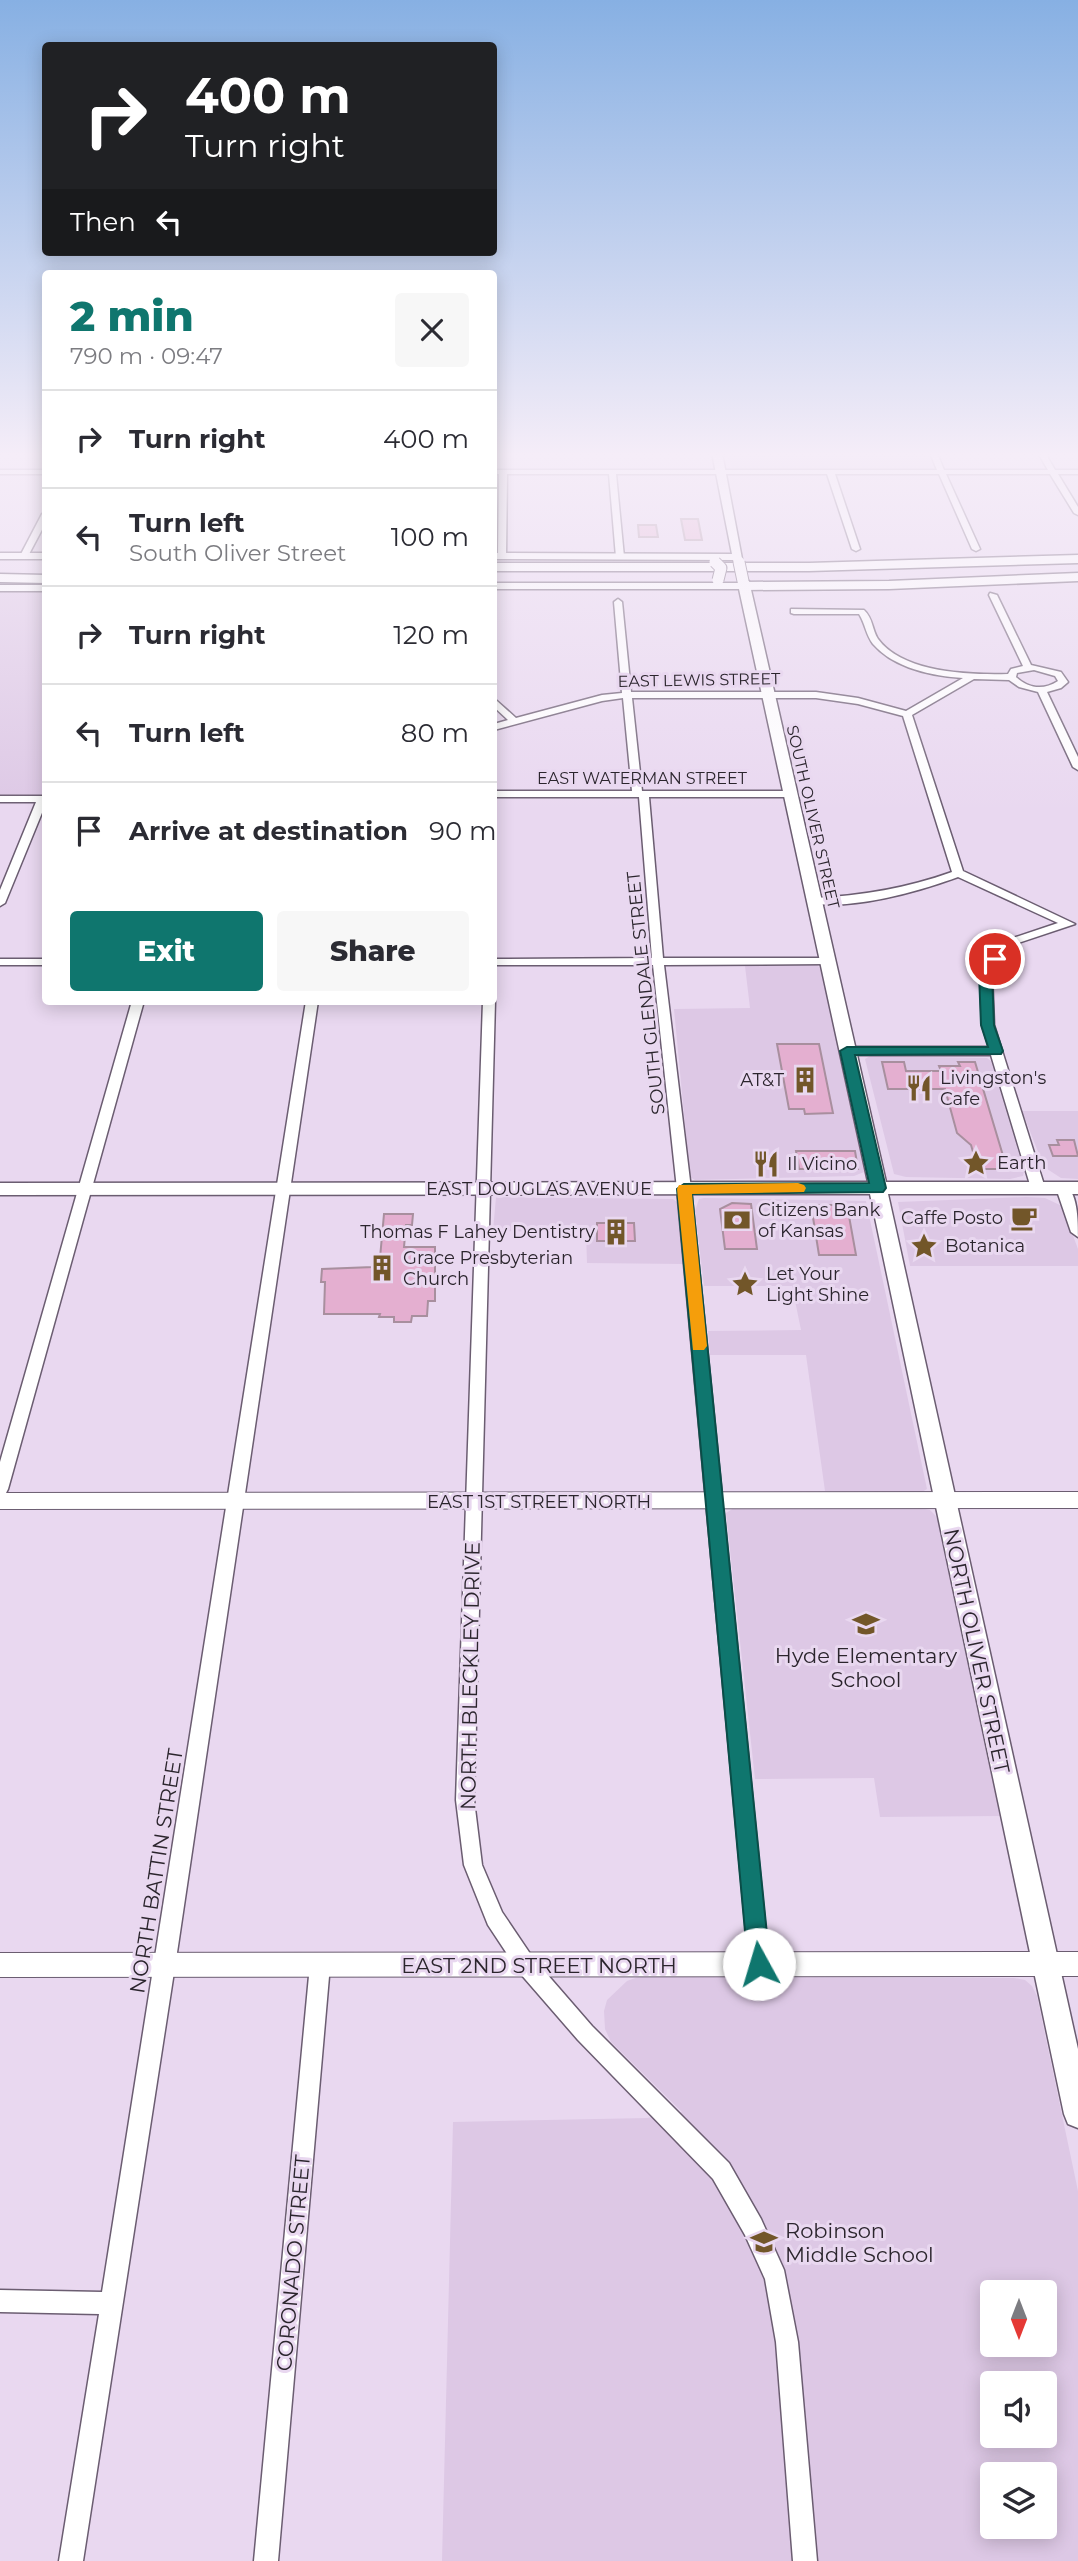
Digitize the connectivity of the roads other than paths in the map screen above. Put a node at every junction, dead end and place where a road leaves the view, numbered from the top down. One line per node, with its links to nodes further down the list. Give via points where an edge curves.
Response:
1 (7, 573): 6 (highway)
2 (720, 573): 10 (main road, bridge, via 719,580)
3 (741, 573): 8 (main road, SOUTH OLIVER STREET, bridge)
4 (912, 573): 5 (highway)
5 (497, 576)
6 (42, 577)
7 (1078, 577): 8 (highway, via 889,585)
8 (743, 584): 10 (main road); 20 (main road, SOUTH OLIVER STREET)
9 (497, 586): 10 (main road)
10 (699, 586)
11 (0, 588): 12 (main road)
12 (42, 588)
13 (993, 594): 16 (street)
14 (618, 602): 21 (street, SOUTH GLENDALE STREET)
15 (794, 611): 18 (street, via 861,612 876,642 899,659)
16 (1028, 667): 17 (street, via 1014,671); 19 (street, via 1066,677 1060,685)
17 (1011, 677): 18 (street); 19 (street, via 1019,685)
18 (970, 678): 23 (street)
19 (1041, 690): 26 (street)
20 (768, 694): 21 (street, EAST LEWIS STREET); 23 (street, EAST LEWIS STREET, via 834,697); 29 (main road, SOUTH OLIVER STREET)
21 (628, 695): 24 (street, EAST LEWIS STREET); 28 (street, SOUTH GLENDALE STREET)
22 (497, 706): 24 (street)
23 (907, 714): 33 (street)
24 (514, 722): 25 (street, EAST LEWIS STREET)
25 (497, 726)
26 (1078, 767)
27 (497, 793): 28 (street, EAST WATERMAN STREET)
28 (640, 794): 29 (street, EAST WATERMAN STREET); 37 (street, SOUTH GLENDALE STREET)
29 (790, 794): 34 (main road, SOUTH OLIVER STREET)
30 (0, 799): 31 (street)
31 (42, 799)
32 (42, 804): 35 (street)
33 (958, 873): 34 (street, via 892,895); 36 (street)
34 (814, 901): 38 (main road, SOUTH OLIVER STREET)
35 (0, 903)
36 (1074, 924): 46 (street, via 1005,944 986,973 988,1025)
37 (659, 961): 38 (street); 41 (street); 54 (street, SOUTH GLENDALE STREET)
38 (827, 961): 45 (main road, SOUTH OLIVER STREET)
39 (0, 962): 40 (street)
40 (42, 962)
41 (497, 962)
42 (137, 1005): 52 (street)
43 (311, 1005): 47 (street, NORTH BATTIN STREET)
44 (489, 1005): 53 (street, NORTH BLECKLEY DRIVE)
45 (847, 1051): 46 (street); 48 (main road, SOUTH OLIVER STREET)
46 (996, 1051): 49 (street)
47 (286, 1188): 52 (main road, EAST DOUGLAS AVENUE); 53 (main road, EAST DOUGLAS AVENUE); 60 (street, NORTH BATTIN STREET)
48 (878, 1188): 49 (main road, EAST DOUGLAS AVENUE); 54 (main road, EAST DOUGLAS AVENUE); 59 (main road, NORTH OLIVER STREET)
49 (1038, 1188): 50 (main road, EAST DOUGLAS AVENUE)
50 (1071, 1188): 55 (street)
51 (0, 1189): 52 (main road, EAST DOUGLAS AVENUE)
52 (85, 1189): 56 (street)
53 (482, 1189): 54 (main road, EAST DOUGLAS AVENUE); 62 (street, NORTH BLECKLEY DRIVE)
54 (684, 1189): 61 (street, SOUTH GLENDALE STREET)
55 (1078, 1232)
56 (0, 1489)
57 (1078, 1500): 59 (street, EAST 1ST STREET NORTH)
58 (0, 1501): 60 (street, EAST 1ST STREET NORTH)
59 (944, 1501): 61 (street, EAST 1ST STREET NORTH); 64 (main road, NORTH OLIVER STREET)
60 (234, 1502): 62 (street, EAST 1ST STREET NORTH); 67 (street, NORTH BATTIN STREET)
61 (713, 1502): 62 (street, EAST 1ST STREET NORTH); 63 (street, SOUTH GLENDALE STREET)
62 (472, 1503): 69 (street, NORTH BLECKLEY DRIVE, via 465,1800 473,1865 495,1918)
63 (759, 1964): 64 (street, EAST 2ND STREET NORTH); 69 (street, EAST 2ND STREET NORTH)
64 (1046, 1964): 65 (street, EAST 2ND STREET NORTH); 70 (main road, NORTH OLIVER STREET)
65 (1078, 1964)
66 (0, 1965): 67 (street, EAST 2ND STREET NORTH)
67 (165, 1965): 68 (street, EAST 2ND STREET NORTH); 72 (street, NORTH BATTIN STREET)
68 (320, 1965): 69 (street, EAST 2ND STREET NORTH); 74 (street, CORONADO STREET)
69 (526, 1965): 75 (street, NORTH BLECKLEY DRIVE, via 585,2033 721,2171 753,2227 776,2278 787,2342)
70 (1078, 2114)
71 (0, 2301): 72 (street)
72 (112, 2303): 73 (street, NORTH BATTIN STREET)
73 (71, 2561)
74 (266, 2561)
75 (805, 2561)

